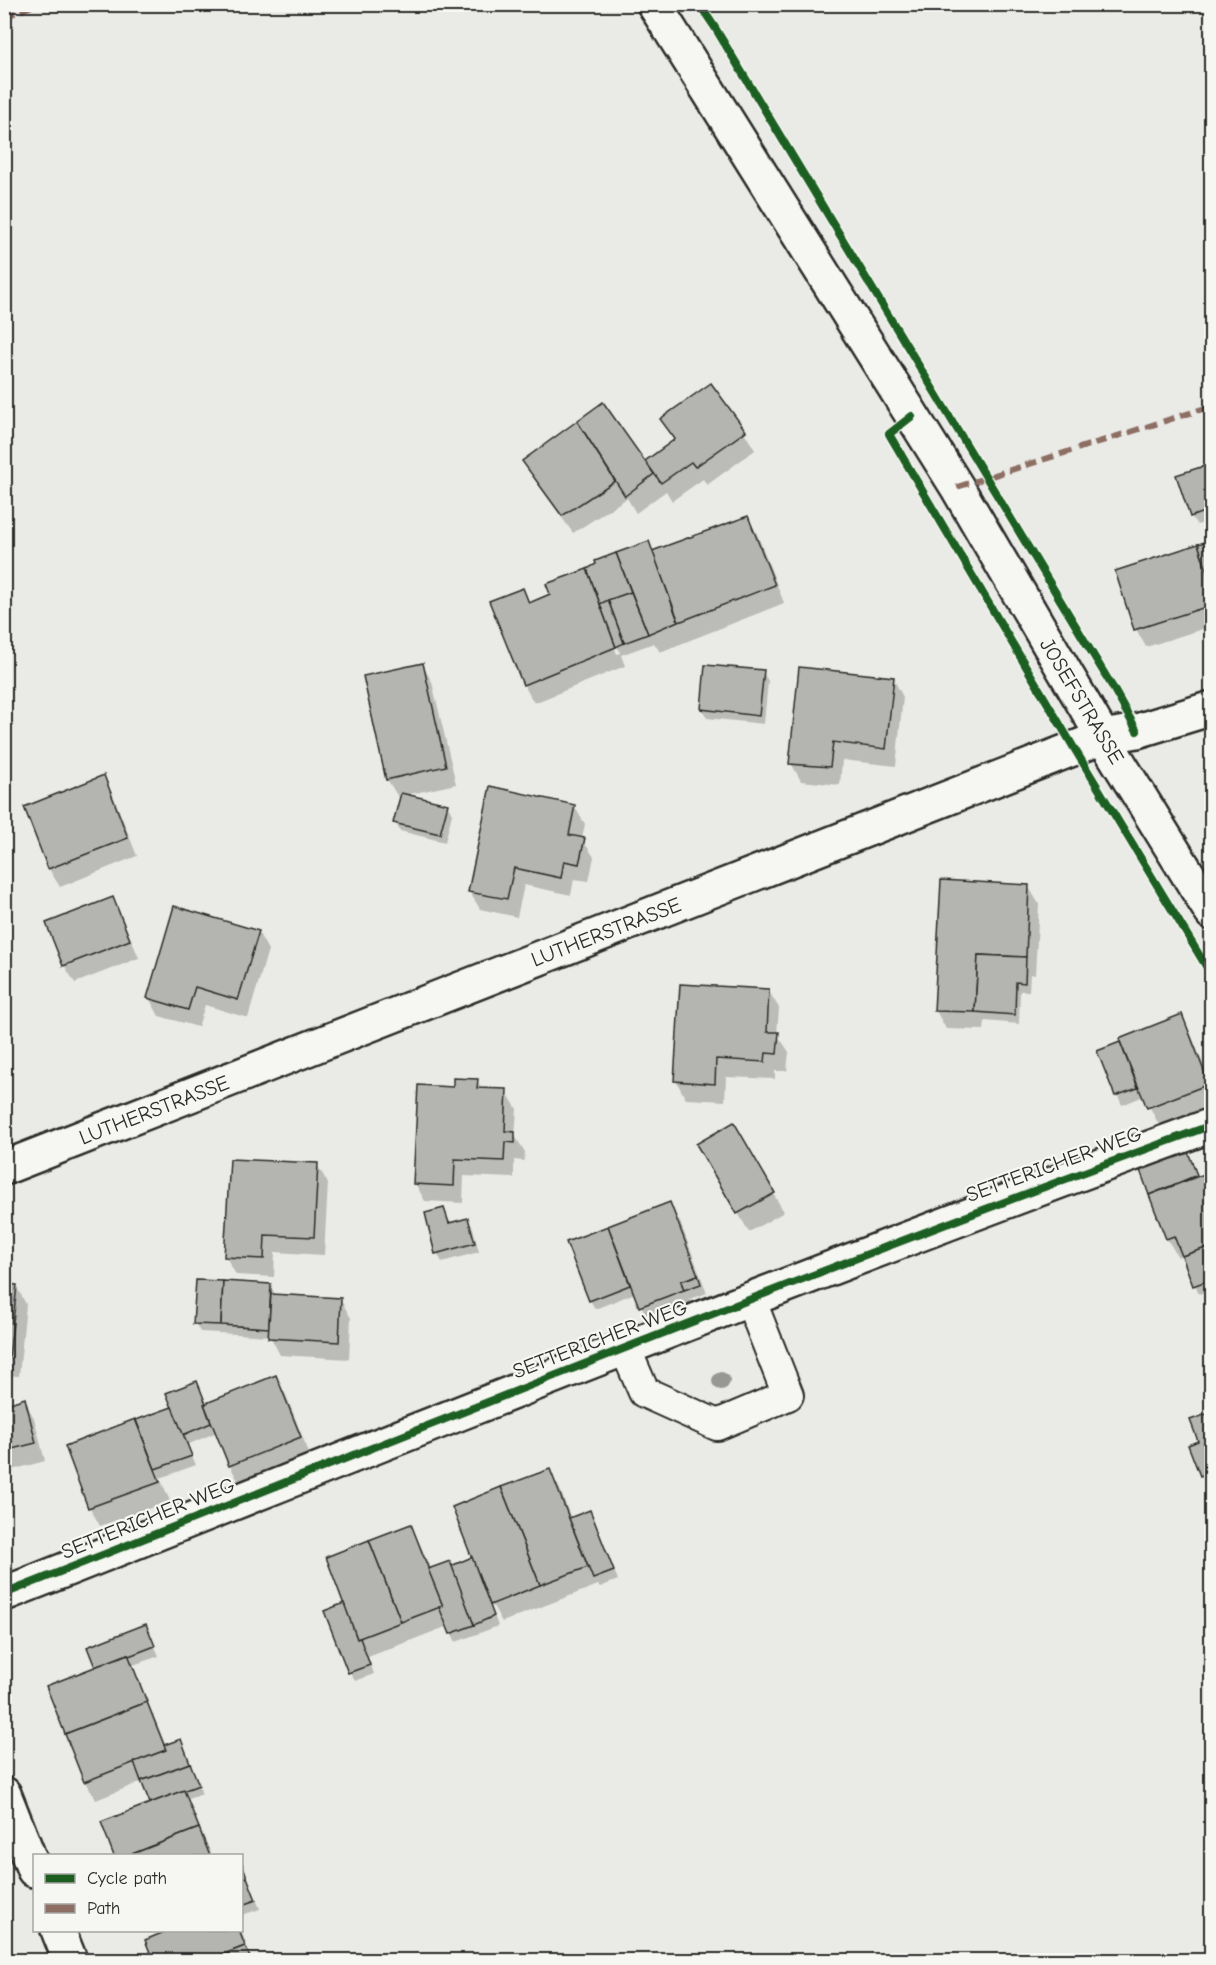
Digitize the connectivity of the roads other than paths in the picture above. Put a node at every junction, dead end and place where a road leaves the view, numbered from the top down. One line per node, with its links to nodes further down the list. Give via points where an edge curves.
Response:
1 (654, 4): 3 (street, JOSEFSTRASSE, via 957,487)
2 (1212, 708): 3 (street, LUTHERSTRASSE, via 1137,731)
3 (1102, 737): 4 (street, JOSEFSTRASSE); 6 (street, LUTHERSTRASSE)
4 (1212, 913)
5 (1212, 1125): 7 (street, SETTERICHER WEG)
6 (4, 1168)
7 (750, 1299): 8 (street, SETTERICHER WEG); 8 (lane, via 788,1395 717,1425 644,1392)
8 (625, 1348): 9 (street, SETTERICHER WEG)
9 (4, 1594)
10 (4, 1794): 11 (street)
11 (33, 1867)
12 (59, 1932): 13 (street)
13 (70, 1960)

